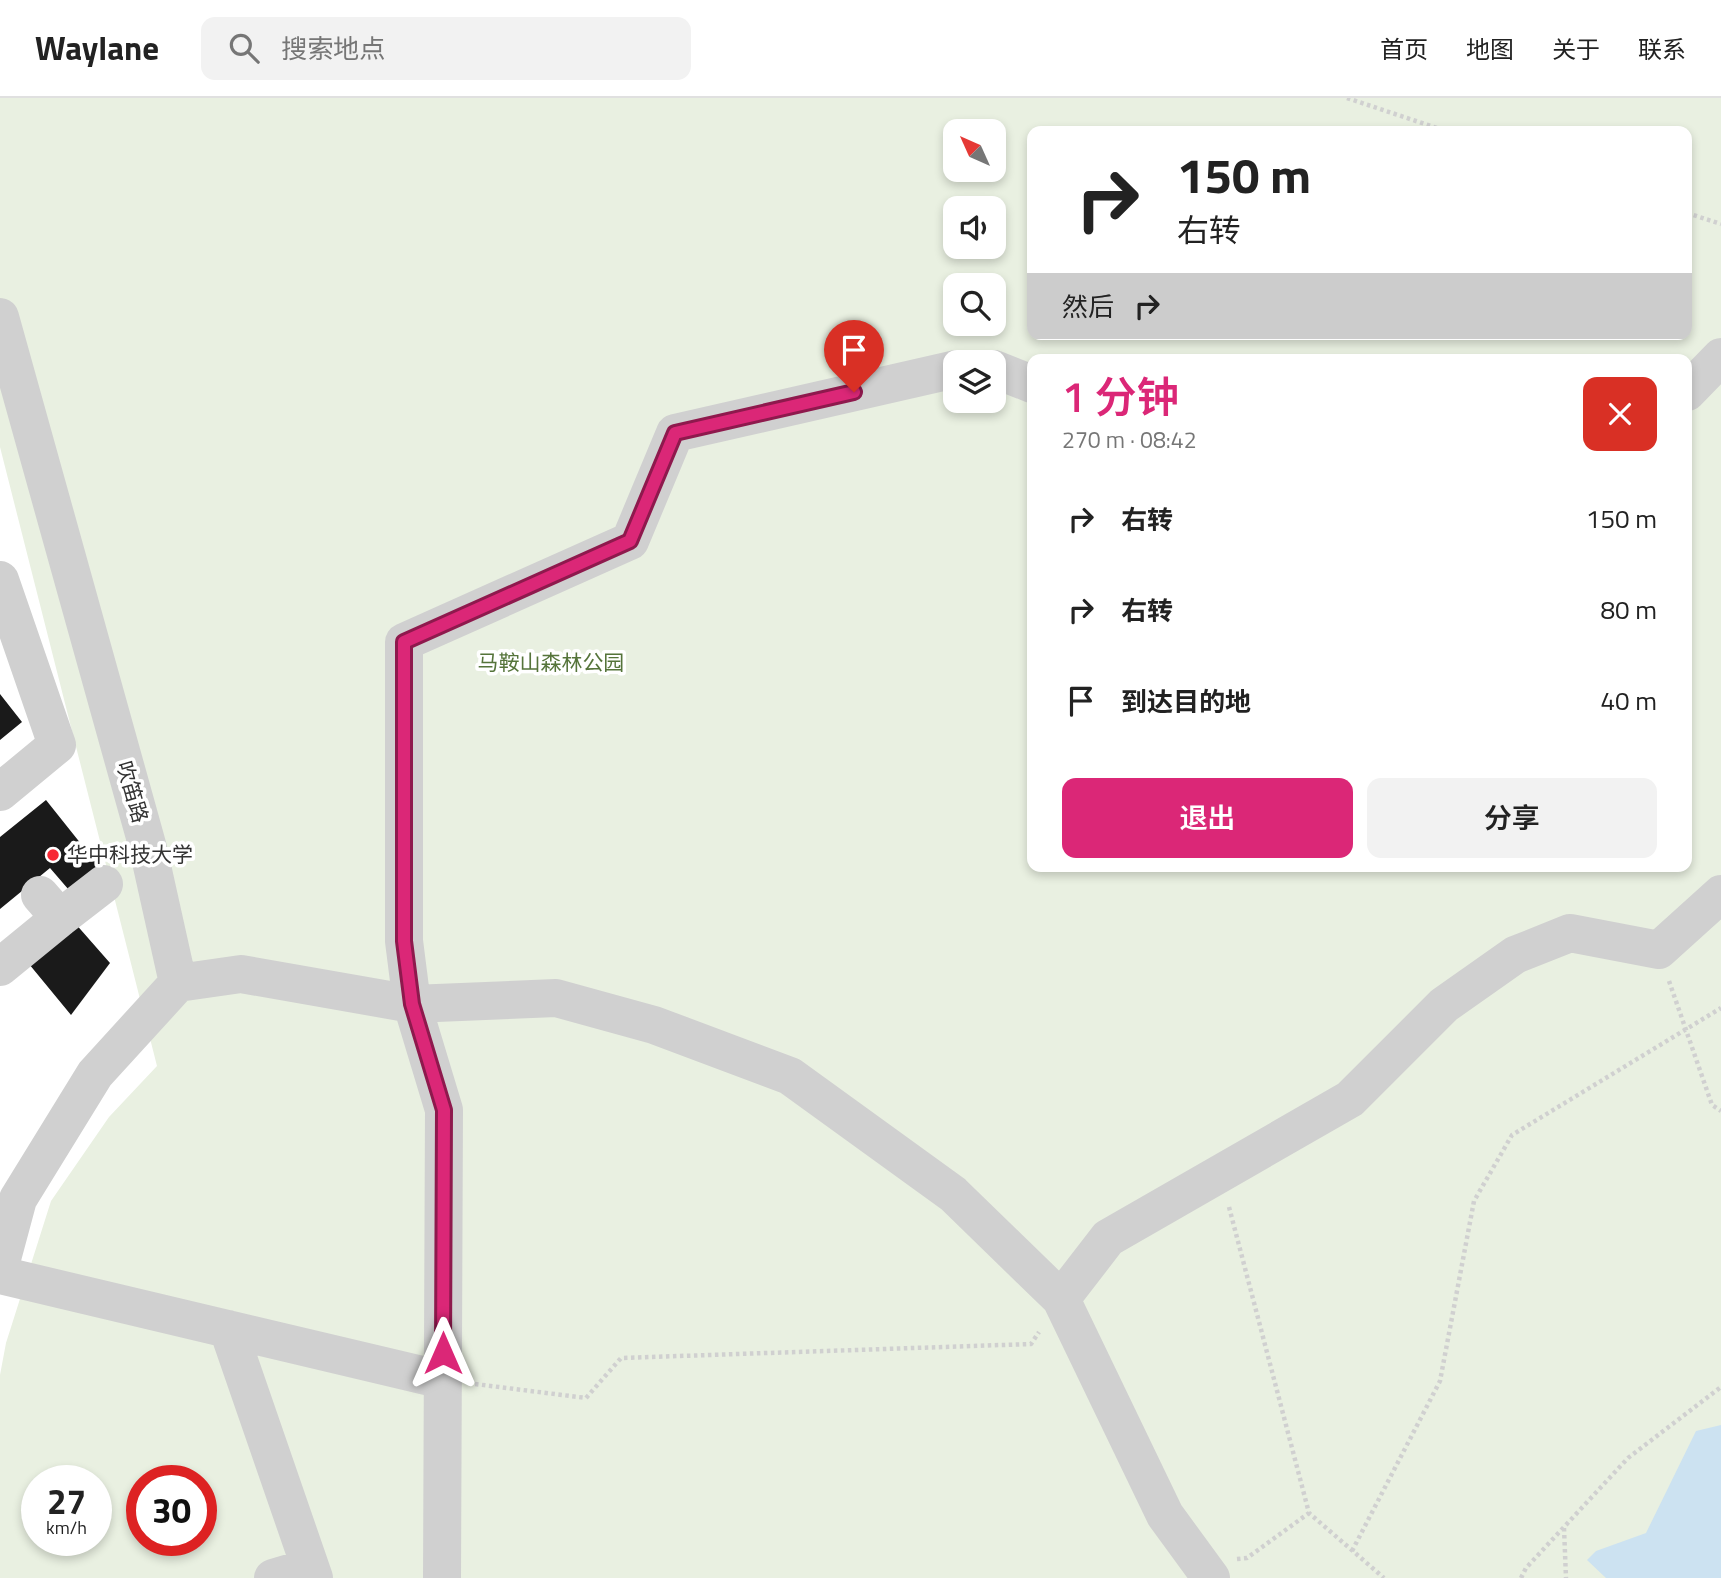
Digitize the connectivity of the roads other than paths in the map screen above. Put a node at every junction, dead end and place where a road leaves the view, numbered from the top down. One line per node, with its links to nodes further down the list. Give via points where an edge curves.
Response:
1 (0, 317): 12 (street, 吹笛路, via 148,848)
2 (1721, 357): 6 (street)
3 (943, 372): 13 (street, via 675,433 630,541 404,642 404,941)
4 (1006, 374): 5 (street)
5 (1027, 382)
6 (1692, 389)
7 (0, 580): 8 (street, via 57,745)
8 (0, 792)
9 (104, 884): 11 (street, via 50,907)
10 (1721, 894): 17 (street, via 1659,950 1570,933 1515,955 1444,1005 1350,1099 1108,1238)
11 (0, 967)
12 (178, 983): 13 (street, via 242,974); 14 (street, via 95,1074)
13 (412, 1004): 17 (street, via 556,998 654,1025 790,1076 953,1194); 19 (street, via 444,1110)
14 (9, 1195): 15 (street)
15 (0, 1266)
16 (0, 1275): 18 (street)
17 (1061, 1299): 21 (street, via 1165,1515)
18 (228, 1329): 19 (street); 20 (street)
19 (443, 1380): 23 (street)
20 (312, 1572): 22 (street)
21 (1206, 1572)
22 (274, 1578)
23 (442, 1578)

